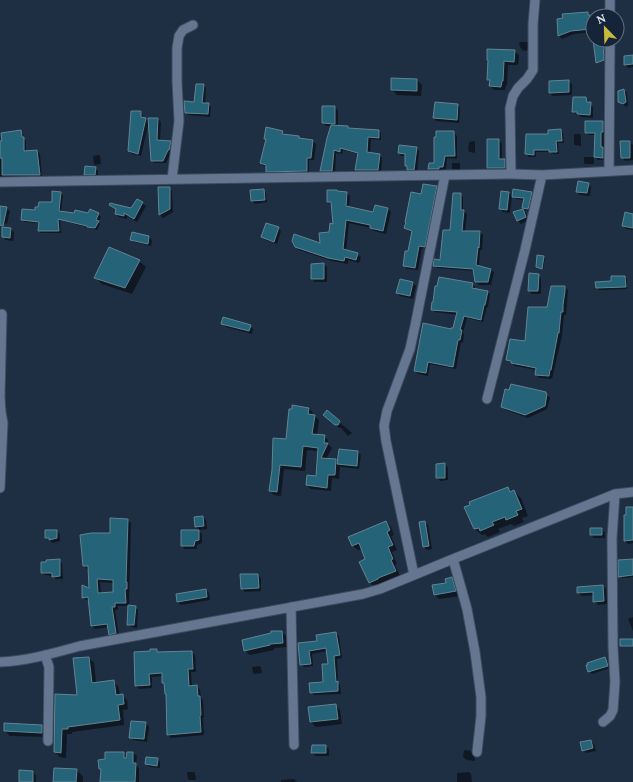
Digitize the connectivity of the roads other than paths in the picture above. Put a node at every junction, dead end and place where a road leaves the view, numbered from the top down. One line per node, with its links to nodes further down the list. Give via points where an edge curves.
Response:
1 (535, 0): 6 (street, via 534,70 518,88 510,108)
2 (193, 25): 9 (street, via 183,30 177,48 179,121)
3 (610, 48): 5 (street)
4 (633, 170): 5 (street)
5 (609, 171): 7 (street)
6 (511, 174): 7 (street); 8 (street)
7 (542, 175): 12 (street)
8 (445, 176): 9 (street); 17 (street, via 414,334 384,426)
9 (172, 179): 10 (street)
10 (0, 182)
11 (2, 314): 13 (street, via 0,397 3,423)
12 (487, 399)
13 (0, 488)
14 (633, 492): 15 (street)
15 (615, 494): 16 (street); 21 (street, via 612,538 614,703 610,716)
16 (453, 559): 17 (street); 24 (street, via 468,615 480,690 481,716)
17 (414, 575): 18 (street, via 375,591)
18 (291, 607): 19 (street, via 80,646); 23 (street)
19 (46, 655): 20 (street); 22 (street, via 49,667)
20 (0, 662)
21 (603, 722)
22 (48, 741)
23 (294, 745)
24 (477, 752)

